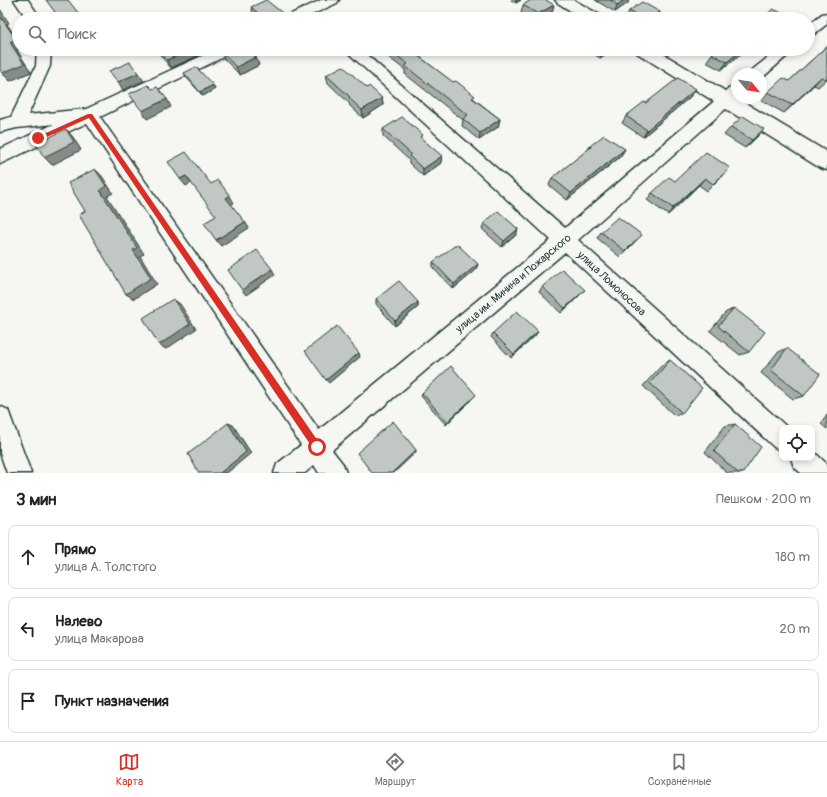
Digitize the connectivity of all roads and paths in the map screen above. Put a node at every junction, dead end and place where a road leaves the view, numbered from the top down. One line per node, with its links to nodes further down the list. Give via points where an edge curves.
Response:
1 (21, 0): 5 (street)
2 (332, 0): 4 (street)
3 (563, 0): 6 (street)
4 (308, 11)
5 (29, 12)
6 (583, 12)
7 (827, 17): 8 (street)
8 (815, 26)
9 (44, 56): 18 (street, via 43,66)
10 (214, 56): 17 (street)
11 (359, 56): 21 (street, улица Ломоносова)
12 (656, 56): 15 (street)
13 (779, 56): 14 (street)
14 (764, 68)
15 (731, 95): 21 (street, улица им. Минина и Пожарского)
16 (744, 104): 20 (street)
17 (90, 115): 18 (street); 19 (street); 24 (street)
18 (8, 124)
19 (0, 157)
20 (827, 162)
21 (565, 240): 23 (street, улица Ломоносова); 24 (street, улица им. Минина и Пожарского)
22 (0, 418): 26 (street)
23 (779, 436)
24 (317, 447): 27 (street, улица им. Минина и Пожарского); 28 (street)
25 (806, 461): 29 (street)
26 (19, 473)
27 (286, 473)
28 (334, 473)
29 (820, 473)

